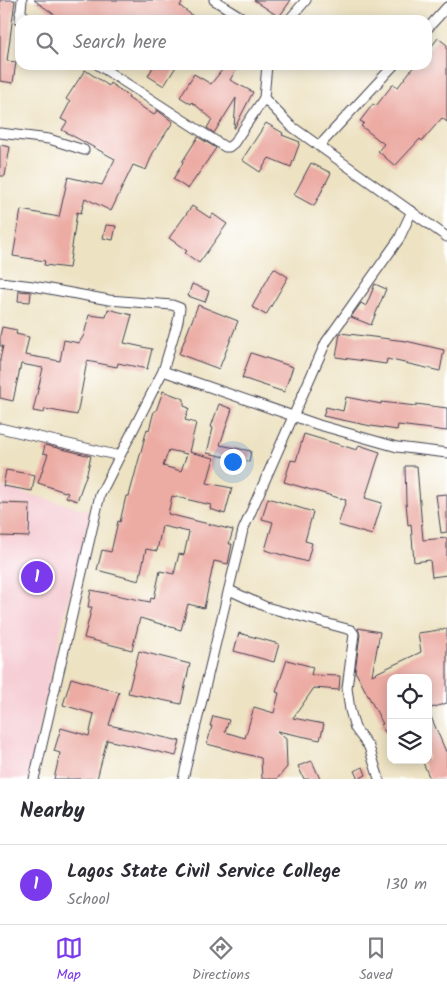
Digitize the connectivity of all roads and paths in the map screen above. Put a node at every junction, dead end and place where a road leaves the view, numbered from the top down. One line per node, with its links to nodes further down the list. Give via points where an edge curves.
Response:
1 (22, 0): 5 (street)
2 (214, 0): 6 (street)
3 (306, 0): 7 (street)
4 (447, 7): 8 (street)
5 (20, 15)
6 (238, 15)
7 (293, 15)
8 (432, 24)
9 (106, 70): 12 (street, via 225,147 234,143)
10 (267, 70): 12 (street)
11 (389, 70): 14 (street)
12 (264, 98): 14 (street, via 291,126)
13 (0, 133): 15 (street, via 49,139)
14 (320, 145): 16 (street)
15 (84, 150)
16 (412, 211): 17 (street); 20 (street, via 399,239 326,342)
17 (447, 237)
18 (0, 282): 19 (street, via 180,308)
19 (163, 371): 20 (street); 23 (street)
20 (292, 417): 22 (street, via 397,447); 24 (street, via 243,530)
21 (0, 428): 23 (street)
22 (447, 453)
23 (120, 456): 25 (street, via 100,495)
24 (228, 590): 26 (street); 27 (street, via 266,607 351,630 354,634 347,688 350,710 355,728 369,747)
25 (34, 779)
26 (183, 779)
27 (379, 779)

